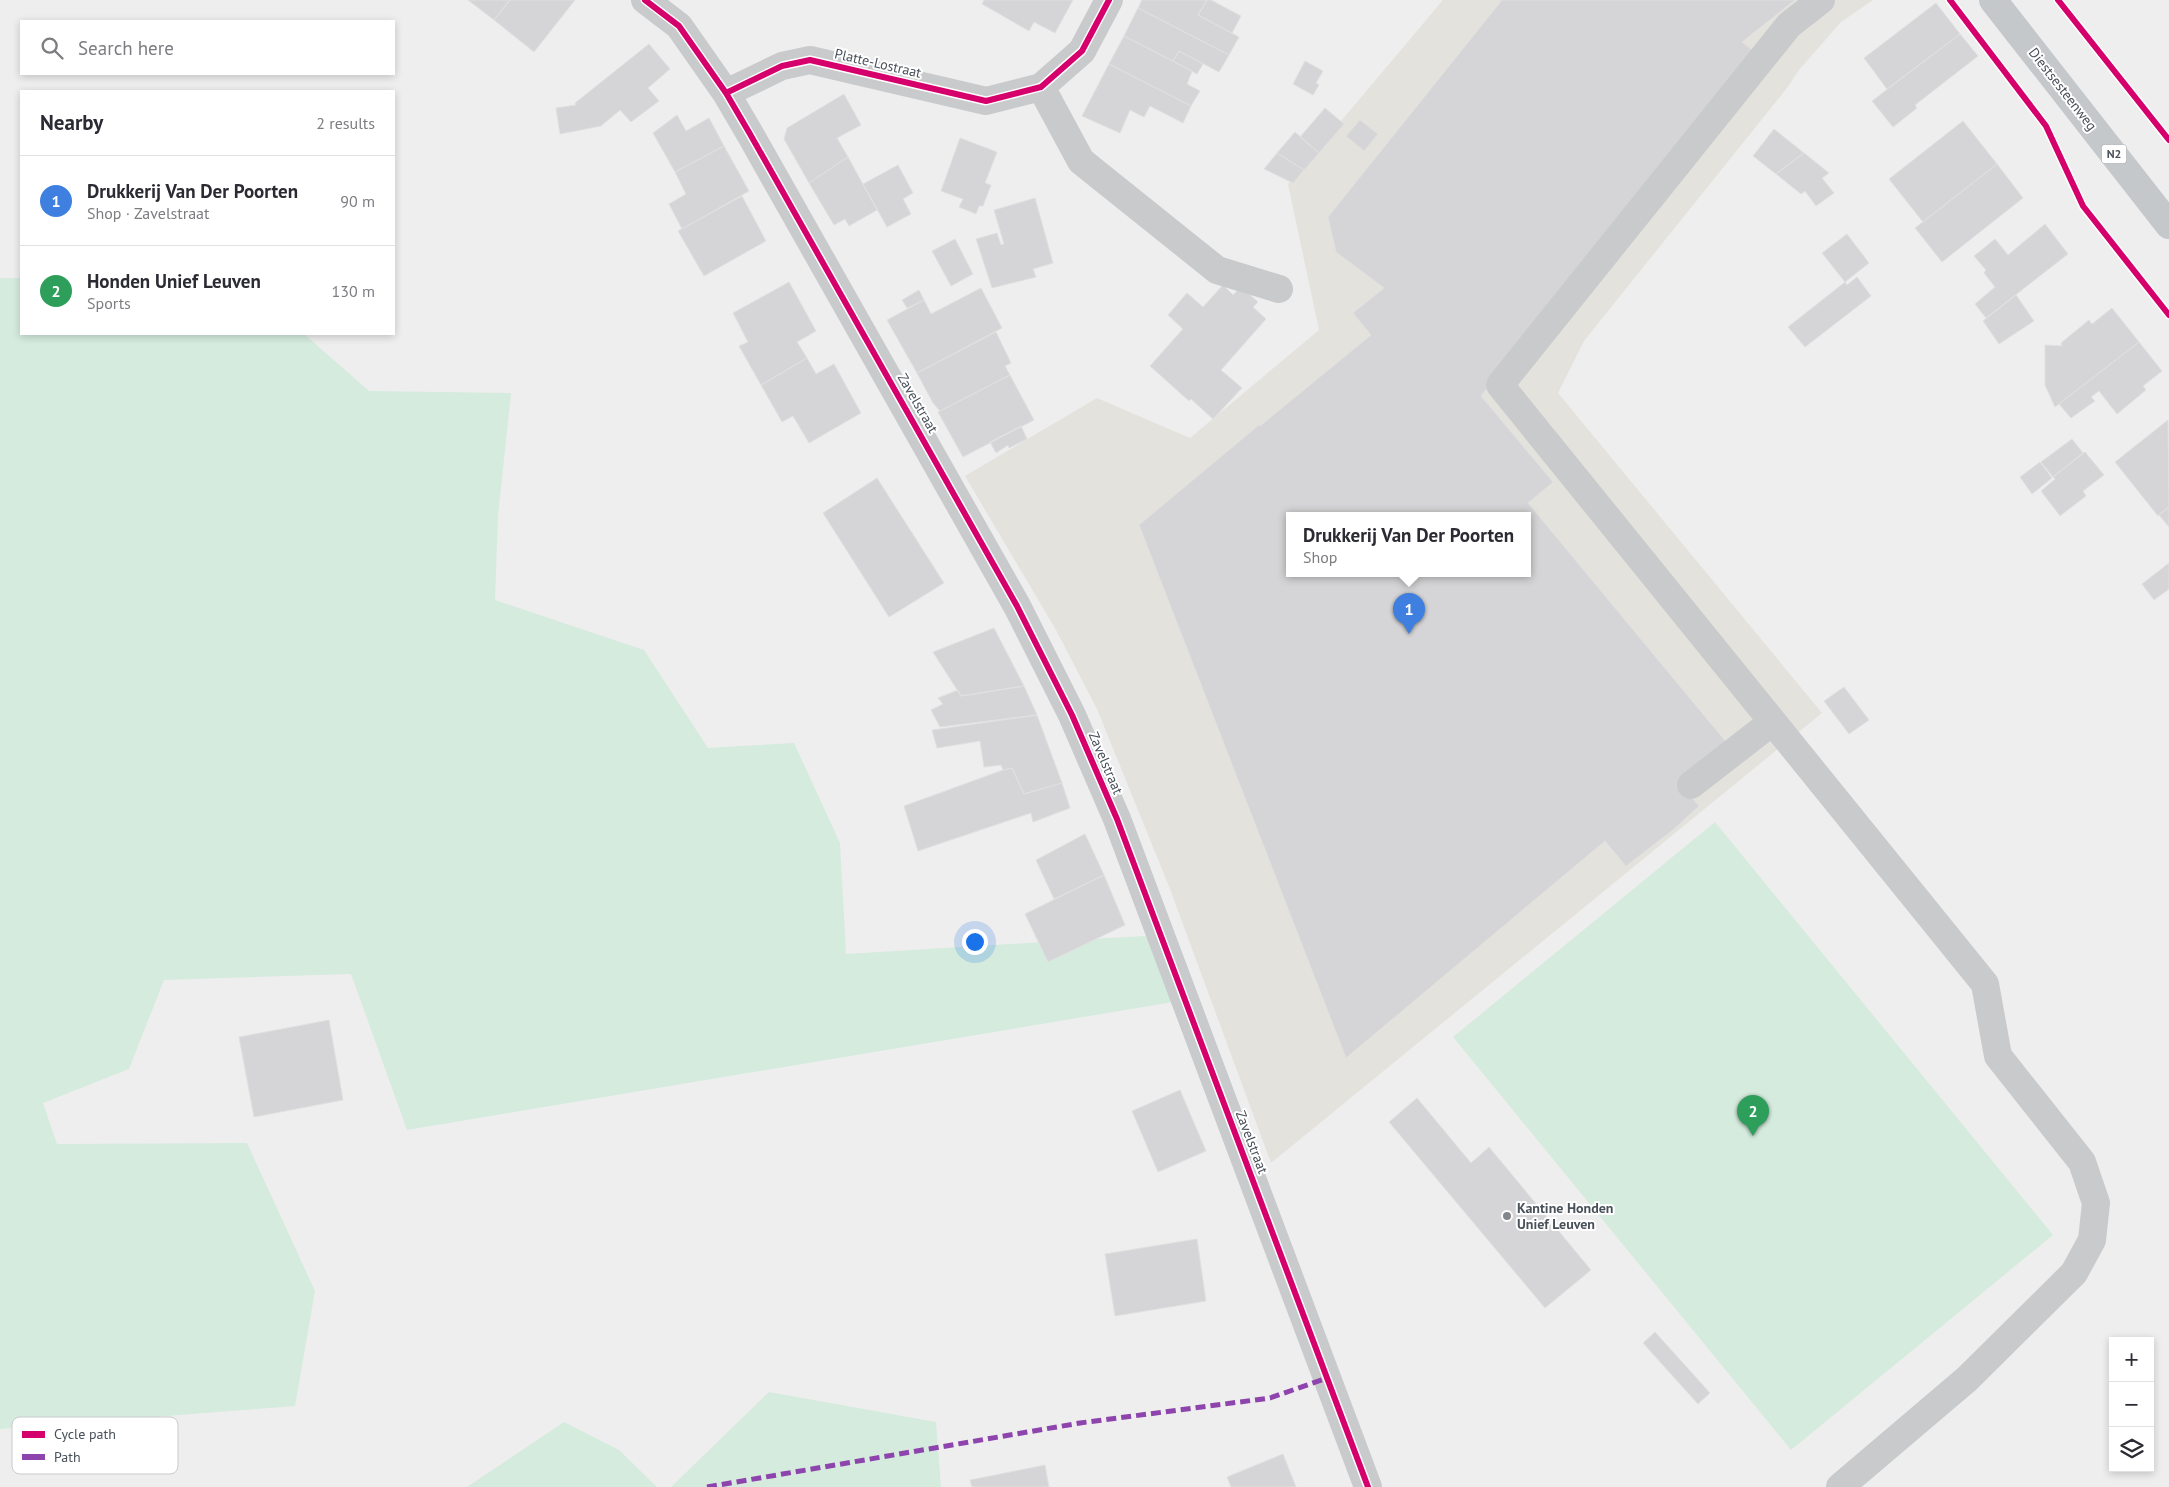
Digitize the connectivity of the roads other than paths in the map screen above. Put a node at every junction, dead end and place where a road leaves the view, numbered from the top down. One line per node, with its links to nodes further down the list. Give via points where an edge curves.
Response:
1 (645, 0): 6 (street, via 679,26)
2 (1109, 0): 5 (street, Platte-Lostraat, via 1082,51)
3 (1821, 0): 9 (street, via 1789,25 1500,385)
4 (1993, 0): 7 (main road, Diestsesteenweg / N2)
5 (1041, 86): 6 (street, Platte-Lostraat, via 986,101 810,60 782,66); 8 (street, via 1081,162 1217,270)
6 (726, 93): 11 (street, Zavelstraat, via 952,489 1017,606 1072,715 1116,819)
7 (2169, 225)
8 (1279, 290)
9 (1772, 722): 10 (street); 12 (street, via 1985,984 1998,1056 2082,1162 2096,1203 2092,1240 2074,1273 1967,1379)
10 (1691, 785)
11 (1368, 1487)
12 (1840, 1487)

